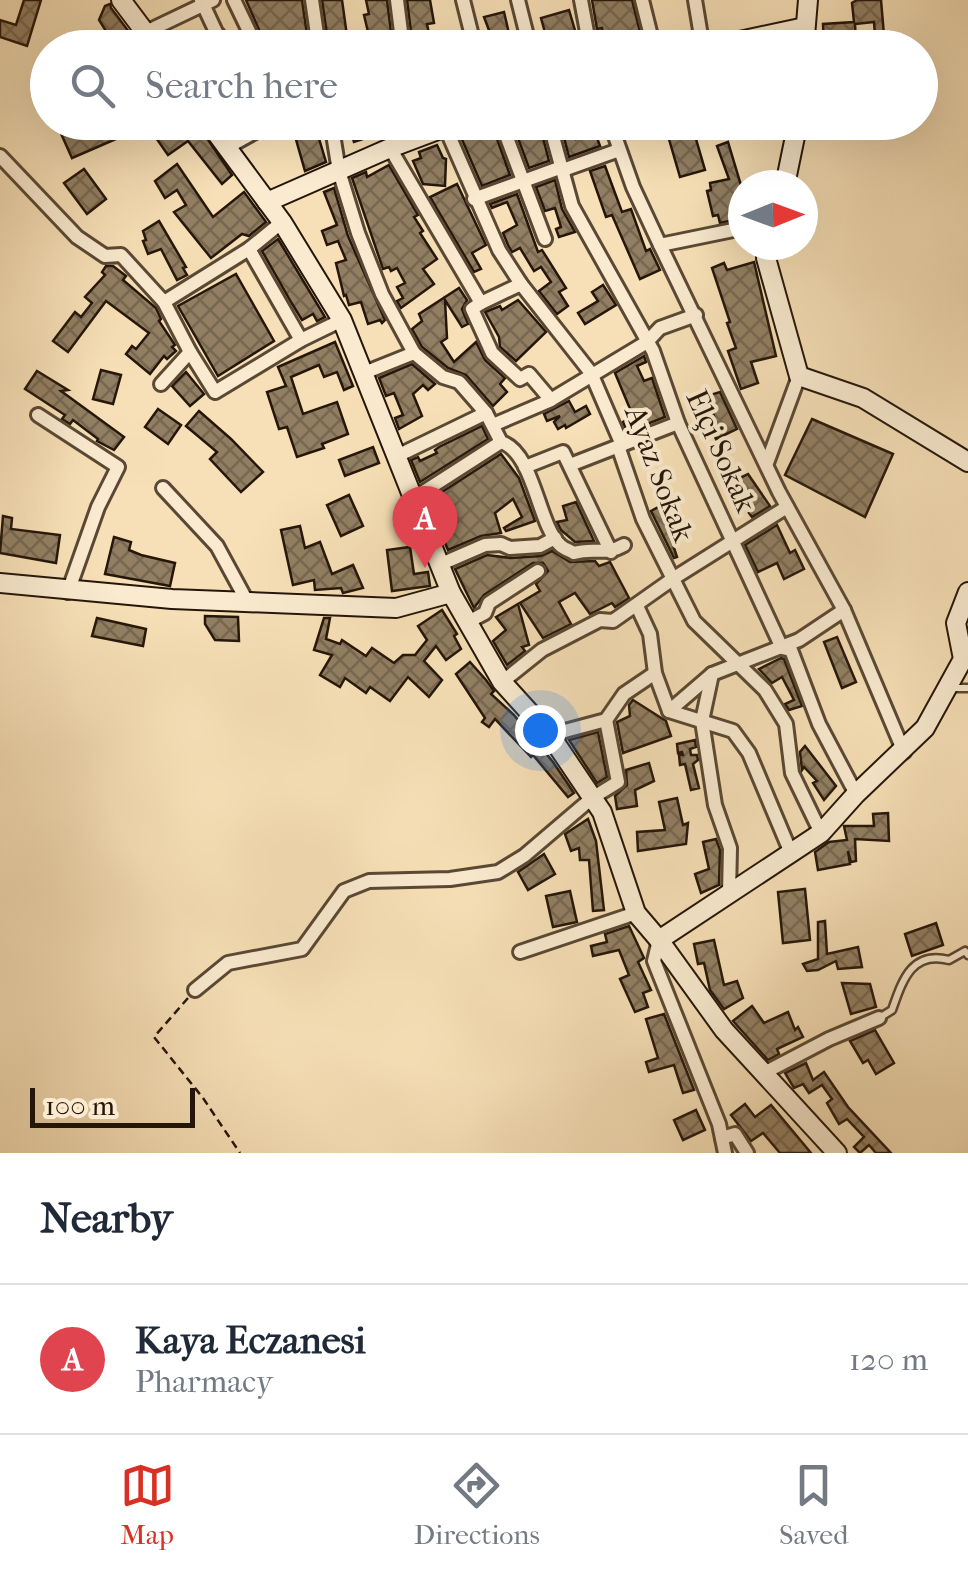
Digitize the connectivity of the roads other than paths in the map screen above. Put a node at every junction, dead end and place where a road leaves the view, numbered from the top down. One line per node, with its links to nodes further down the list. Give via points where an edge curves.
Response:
1 (121, 0): 13 (street)
2 (234, 0): 16 (street)
3 (312, 0): 17 (street)
4 (397, 0): 18 (street)
5 (463, 0): 19 (street)
6 (518, 0): 20 (street)
7 (581, 0): 21 (street)
8 (642, 0): 22 (street)
9 (696, 0): 23 (street)
10 (808, 0): 12 (street)
11 (205, 2): 14 (street); 15 (street)
12 (805, 28): 24 (street)
13 (144, 30)
14 (165, 30)
15 (215, 30)
16 (248, 30)
17 (316, 30)
18 (401, 30)
19 (470, 30)
20 (526, 30)
21 (587, 30)
22 (650, 30)
23 (702, 30)
24 (795, 30)
25 (220, 140): 34 (street)
26 (240, 140): 34 (street)
27 (334, 140): 40 (street)
28 (411, 140): 35 (street)
29 (454, 140): 42 (street, Ayaz Sokak)
30 (508, 140): 41 (street)
31 (554, 140): 38 (street, Elçi Sokak)
32 (616, 140): 36 (street)
33 (794, 140): 39 (street)
34 (226, 148): 43 (street)
35 (390, 148): 40 (street); 52 (street)
36 (619, 150): 38 (street); 47 (street)
37 (0, 156): 51 (street, via 77,237 105,256 120,255)
38 (562, 168): 41 (street); 56 (street, Elçi Sokak, via 581,225)
39 (788, 170)
40 (339, 171): 43 (street); 58 (street, via 382,294)
41 (523, 180): 42 (street); 46 (street)
42 (474, 199): 50 (street, Ayaz Sokak)
43 (267, 202): 44 (street)
44 (282, 222): 48 (street); 54 (street)
45 (728, 231): 47 (street)
46 (544, 239)
47 (660, 245): 53 (street)
48 (249, 250): 51 (street); 55 (street)
49 (767, 260): 61 (street)
50 (521, 284): 52 (street); 60 (street, Ayaz Sokak)
51 (164, 302): 57 (street)
52 (481, 303): 63 (street, via 472,309 492,353 520,378 529,374)
53 (696, 314): 56 (street, via 660,328); 72 (street)
54 (342, 320): 55 (street); 59 (street)
55 (301, 340): 57 (street, via 215,392)
56 (647, 342): 60 (street); 66 (street, Elçi Sokak)
57 (190, 352): 62 (street)
58 (414, 353): 59 (street); 65 (street, via 459,382)
59 (364, 373): 69 (street)
60 (592, 373): 63 (street); 68 (street, Ayaz Sokak)
61 (799, 376): 70 (street, via 864,398); 72 (street)
62 (161, 384)
63 (551, 400): 65 (street)
64 (38, 415): 83 (street, via 118,467)
65 (489, 419): 67 (street); 69 (street)
66 (678, 423): 68 (street); 78 (street, Elçi Sokak)
67 (501, 442): 73 (street); 75 (street)
68 (622, 445): 71 (street); 81 (street, Ayaz Sokak, via 642,519)
69 (395, 457): 75 (street)
70 (968, 462)
71 (570, 464): 73 (street, via 563,452); 77 (street, via 618,549 574,553)
72 (768, 464): 76 (street)
73 (524, 467): 77 (street)
74 (163, 488): 86 (street, via 217,546)
75 (414, 498): 79 (street)
76 (787, 507): 78 (street); 88 (street)
77 (555, 538): 79 (street, via 540,546 486,545)
78 (733, 540): 81 (street); 90 (street, Elçi Sokak)
79 (441, 564): 85 (street)
80 (538, 571): 89 (street)
81 (674, 578): 87 (street); 92 (street, Ayaz Sokak, via 694,620)
82 (0, 583): 83 (street)
83 (68, 592): 86 (street)
84 (968, 592): 91 (street, via 956,622)
85 (451, 594): 86 (street, via 396,608); 89 (street)
86 (248, 603)
87 (637, 606): 93 (street, via 650,634); 95 (street, via 542,650)
88 (844, 610): 90 (street); 102 (street)
89 (468, 622): 95 (street)
90 (782, 648): 92 (street); 103 (street, Elçi Sokak, via 791,650)
91 (966, 657): 96 (street)
92 (740, 662): 94 (street); 105 (street, Ayaz Sokak, via 786,724 792,773)
93 (655, 673): 98 (street); 99 (street, via 624,694)
94 (712, 674): 98 (street); 100 (street)
95 (502, 682): 101 (street)
96 (946, 688): 97 (lane); 102 (street, via 926,728)
97 (968, 688)
98 (668, 710): 100 (street)
99 (606, 720): 101 (street); 104 (street, via 618,782)
100 (702, 721): 106 (street, via 733,732 749,753); 107 (street, via 730,848)
101 (550, 734): 104 (street)
102 (904, 752): 103 (street)
103 (856, 794): 105 (street)
104 (592, 798): 108 (street); 112 (street, via 498,872 368,881 344,891 302,949 228,963)
105 (820, 834): 106 (street)
106 (791, 853): 107 (street)
107 (730, 893): 109 (street)
108 (636, 913): 109 (street); 110 (street)
109 (659, 940): 114 (street); 115 (street, via 654,962)
110 (520, 952)
111 (968, 954): 113 (lane, via 918,964 902,979 892,1010)
112 (195, 990)
113 (879, 1018): 114 (street)
114 (764, 1073): 118 (street)
115 (722, 1138): 116 (street); 117 (street, via 735,1134)
116 (725, 1153)
117 (747, 1153)
118 (837, 1153)

